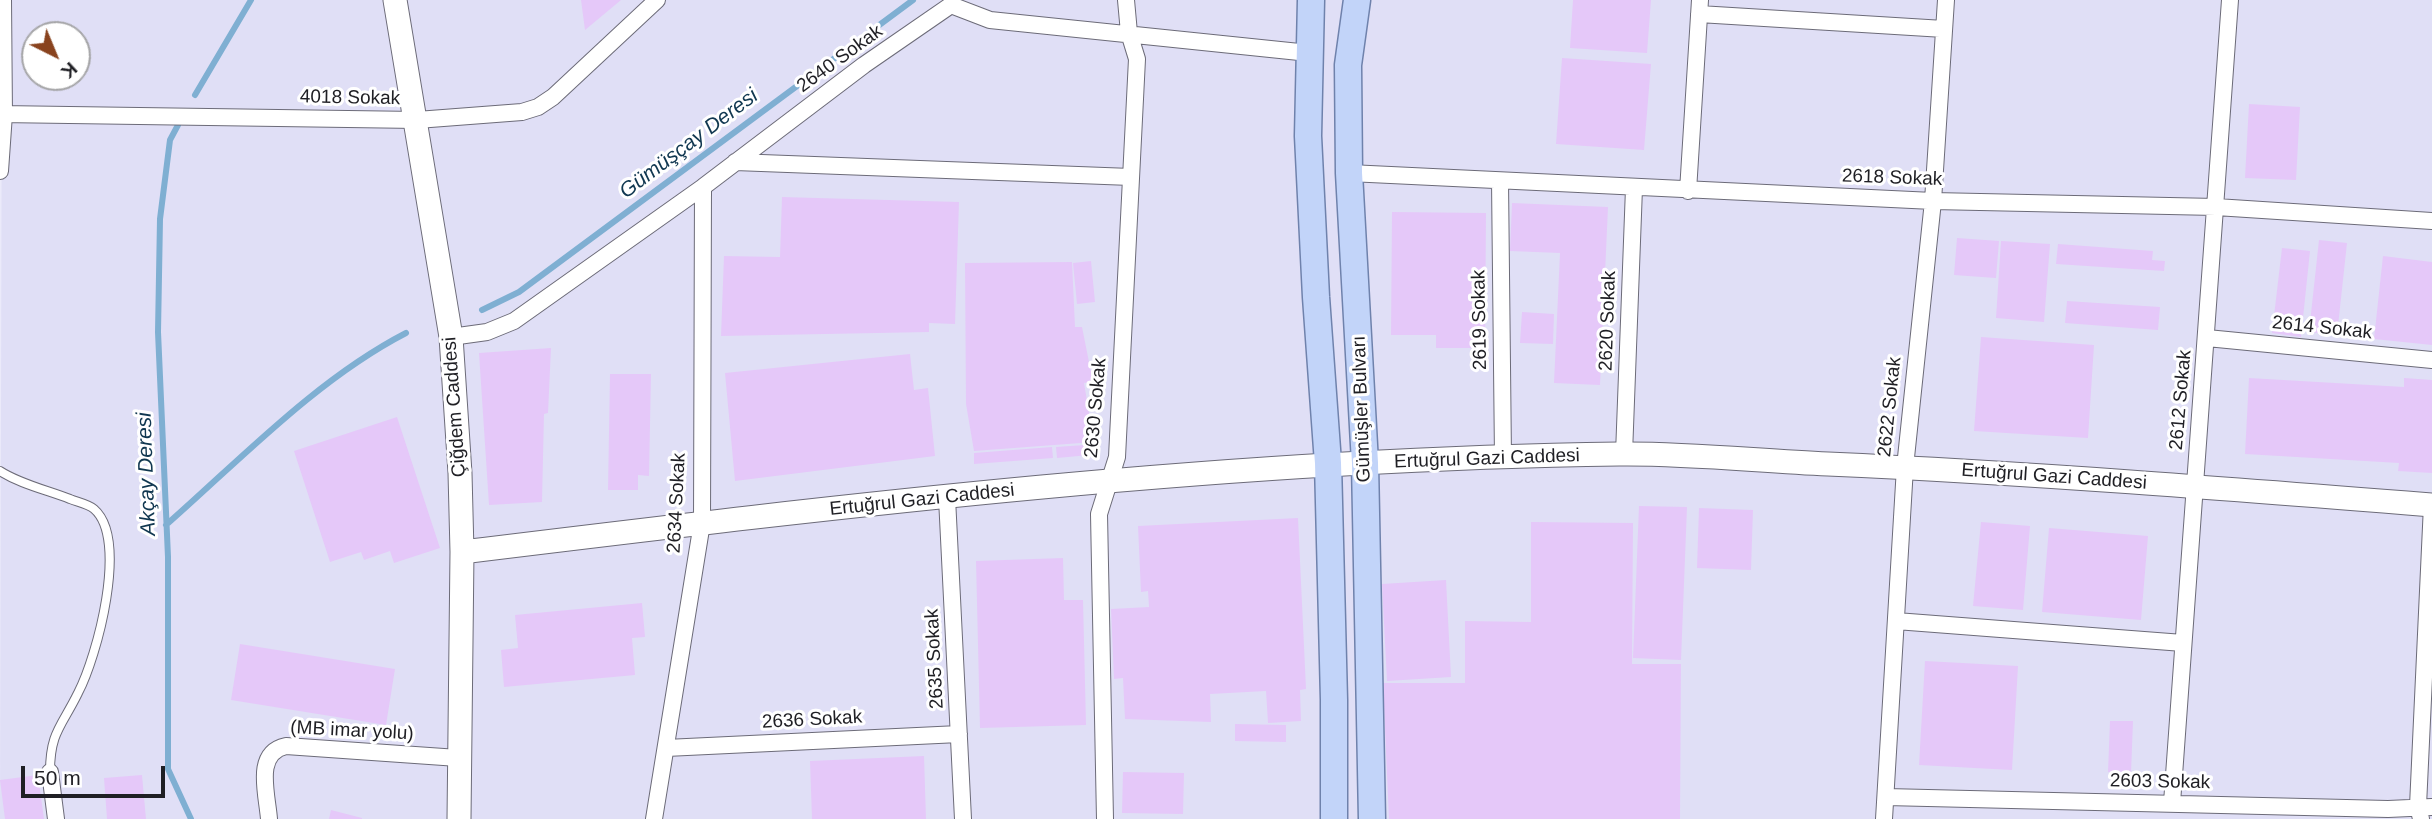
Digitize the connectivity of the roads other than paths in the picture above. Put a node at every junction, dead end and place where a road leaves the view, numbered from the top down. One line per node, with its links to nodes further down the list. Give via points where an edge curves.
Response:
1 (3, 0): 14 (street)
2 (395, 0): 15 (main road, Çiğdem Caddesi)
3 (657, 0): 15 (street, 4018 Sokak, via 538,107)
4 (1126, 0): 12 (street, 2630 Sokak)
5 (1311, 0): 13 (main road, Gümüşler Bulvarı)
6 (1357, 0): 18 (main road, Gümüşler Bulvarı, via 1348,65)
7 (1946, 0): 11 (street, 2622 Sokak)
8 (2230, 0): 25 (street, 2612 Sokak)
9 (955, 3): 12 (street, 2640 Sokak, via 990,20); 16 (street, 2640 Sokak)
10 (1700, 7): 11 (street); 23 (street)
11 (1944, 29): 24 (street, 2622 Sokak)
12 (1129, 33): 13 (street, 2640 Sokak); 19 (street, 2630 Sokak, via 1137,59)
13 (1308, 53): 32 (main road, Gümüşler Bulvarı, via 1309,163)
14 (2, 114): 15 (street, 4018 Sokak); 17 (street)
15 (417, 120): 27 (main road, Çiğdem Caddesi)
16 (735, 162): 19 (street); 21 (street, 2640 Sokak)
17 (0, 171)
18 (1349, 173): 20 (street, 2618 Sokak); 33 (main road, Gümüşler Bulvarı)
19 (1131, 177): 36 (street, 2630 Sokak, via 1116,457)
20 (1500, 181): 22 (street, 2618 Sokak); 31 (street, 2619 Sokak)
21 (703, 187): 27 (street, 2640 Sokak, via 514,321 487,332); 40 (street, 2634 Sokak)
22 (1634, 188): 23 (street, 2618 Sokak); 30 (street, 2620 Sokak)
23 (1688, 191): 24 (street, 2618 Sokak)
24 (1933, 201): 25 (street, 2618 Sokak); 34 (street, 2622 Sokak)
25 (2216, 207): 26 (street, 2618 Sokak); 28 (street, 2612 Sokak)
26 (2432, 221)
27 (452, 337): 41 (main road, Çiğdem Caddesi)
28 (2207, 338): 29 (street, 2614 Sokak); 37 (street, 2612 Sokak)
29 (2432, 360)
30 (1624, 454): 31 (main road, Ertuğrul Gazi Caddesi); 34 (main road, Ertuğrul Gazi Caddesi)
31 (1503, 458): 33 (main road, Ertuğrul Gazi Caddesi)
32 (1328, 463): 33 (main road, Ertuğrul Gazi Caddesi); 36 (main road, Ertuğrul Gazi Caddesi); 57 (main road, Gümüşler Bulvarı)
33 (1365, 463): 58 (main road, Gümüşler Bulvarı)
34 (1905, 467): 37 (main road, Ertuğrul Gazi Caddesi); 42 (street, 2622 Sokak)
35 (0, 471): 47 (lane, via 93,508 104,520 109,536 111,560 104,608 88,668 53,737)
36 (1108, 481): 38 (main road, Ertuğrul Gazi Caddesi); 56 (street, 2630 Sokak, via 1099,514)
37 (2194, 486): 39 (main road, Ertuğrul Gazi Caddesi); 43 (street, 2612 Sokak)
38 (947, 498): 40 (main road, Ertuğrul Gazi Caddesi); 44 (street, 2635 Sokak)
39 (2432, 505): 50 (street)
40 (702, 523): 41 (main road, Ertuğrul Gazi Caddesi); 45 (street, 2634 Sokak)
41 (462, 552): 46 (main road, Çiğdem Caddesi)
42 (1896, 621): 43 (street); 48 (street, 2622 Sokak)
43 (2183, 643): 49 (street, 2612 Sokak)
44 (959, 734): 45 (street, 2636 Sokak); 55 (street, 2635 Sokak)
45 (666, 748): 54 (street, 2634 Sokak)
46 (458, 758): 52 (street, (MB imar yolu), via 277,748 268,755 265,767); 53 (main road, Çiğdem Caddesi)
47 (50, 772): 51 (street)
48 (1886, 797): 49 (street, 2603 Sokak); 59 (street, 2622 Sokak)
49 (2172, 803): 50 (street, 2603 Sokak)
50 (2423, 811)
51 (55, 819)
52 (269, 819)
53 (458, 819)
54 (654, 819)
55 (963, 819)
56 (1105, 819)
57 (1334, 819)
58 (1372, 819)
59 (1884, 819)

